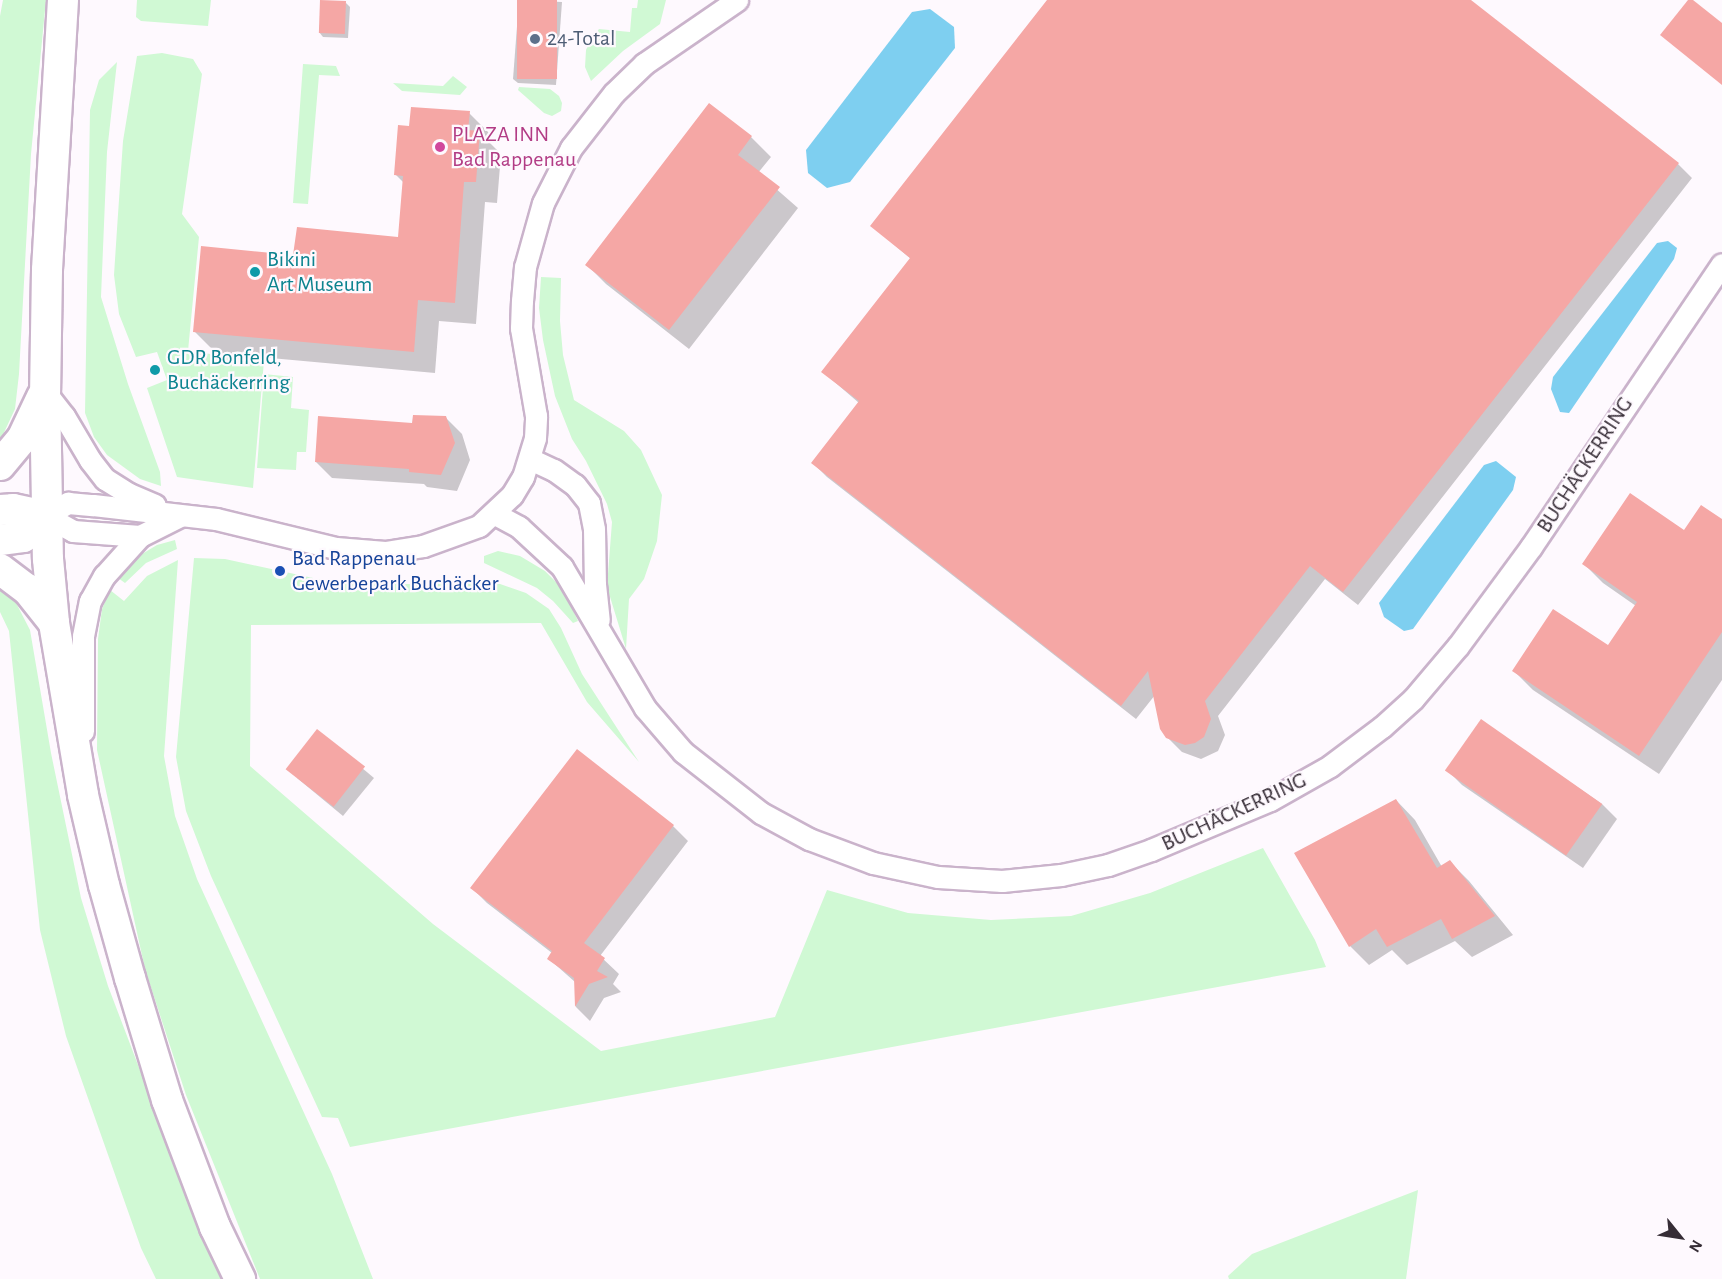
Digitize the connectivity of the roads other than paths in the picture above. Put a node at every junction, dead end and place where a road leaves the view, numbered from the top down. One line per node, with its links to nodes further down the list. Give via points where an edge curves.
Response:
1 (63, 0): 4 (main road, via 47,270)
2 (737, 0): 5 (street, via 644,64 614,93 572,148 543,203 525,267 522,301 521,328 536,416)
3 (1722, 264): 15 (street, BUCHÄCKERRING, via 1531,547 1458,646 1413,699 1330,766 1270,800 1108,865 1002,881 938,877 873,863 809,839 761,813 683,752 645,708)
4 (45, 392): 6 (main road, via 22,439); 9 (main road); 10 (street, via 105,479)
5 (530, 459): 8 (street, via 517,486); 15 (street, BUCHÄCKERRING, via 554,470 589,503)
6 (0, 465)
7 (0, 510): 9 (main road)
8 (495, 514): 10 (street, via 458,535 385,552 336,548 216,519); 15 (street, BUCHÄCKERRING, via 519,527 562,567)
9 (46, 516): 10 (street, via 68,503); 11 (street, via 74,531); 12 (main road, via 23,537); 14 (main road)
10 (180, 516): 11 (street)
11 (140, 536): 16 (street, via 104,576 90,601 83,636)
12 (0, 540)
13 (0, 569): 14 (main road, via 27,590)
14 (54, 623): 16 (main road)
15 (600, 627)
16 (82, 791): 17 (main road, via 104,885 167,1100 215,1227)
17 (240, 1279)

